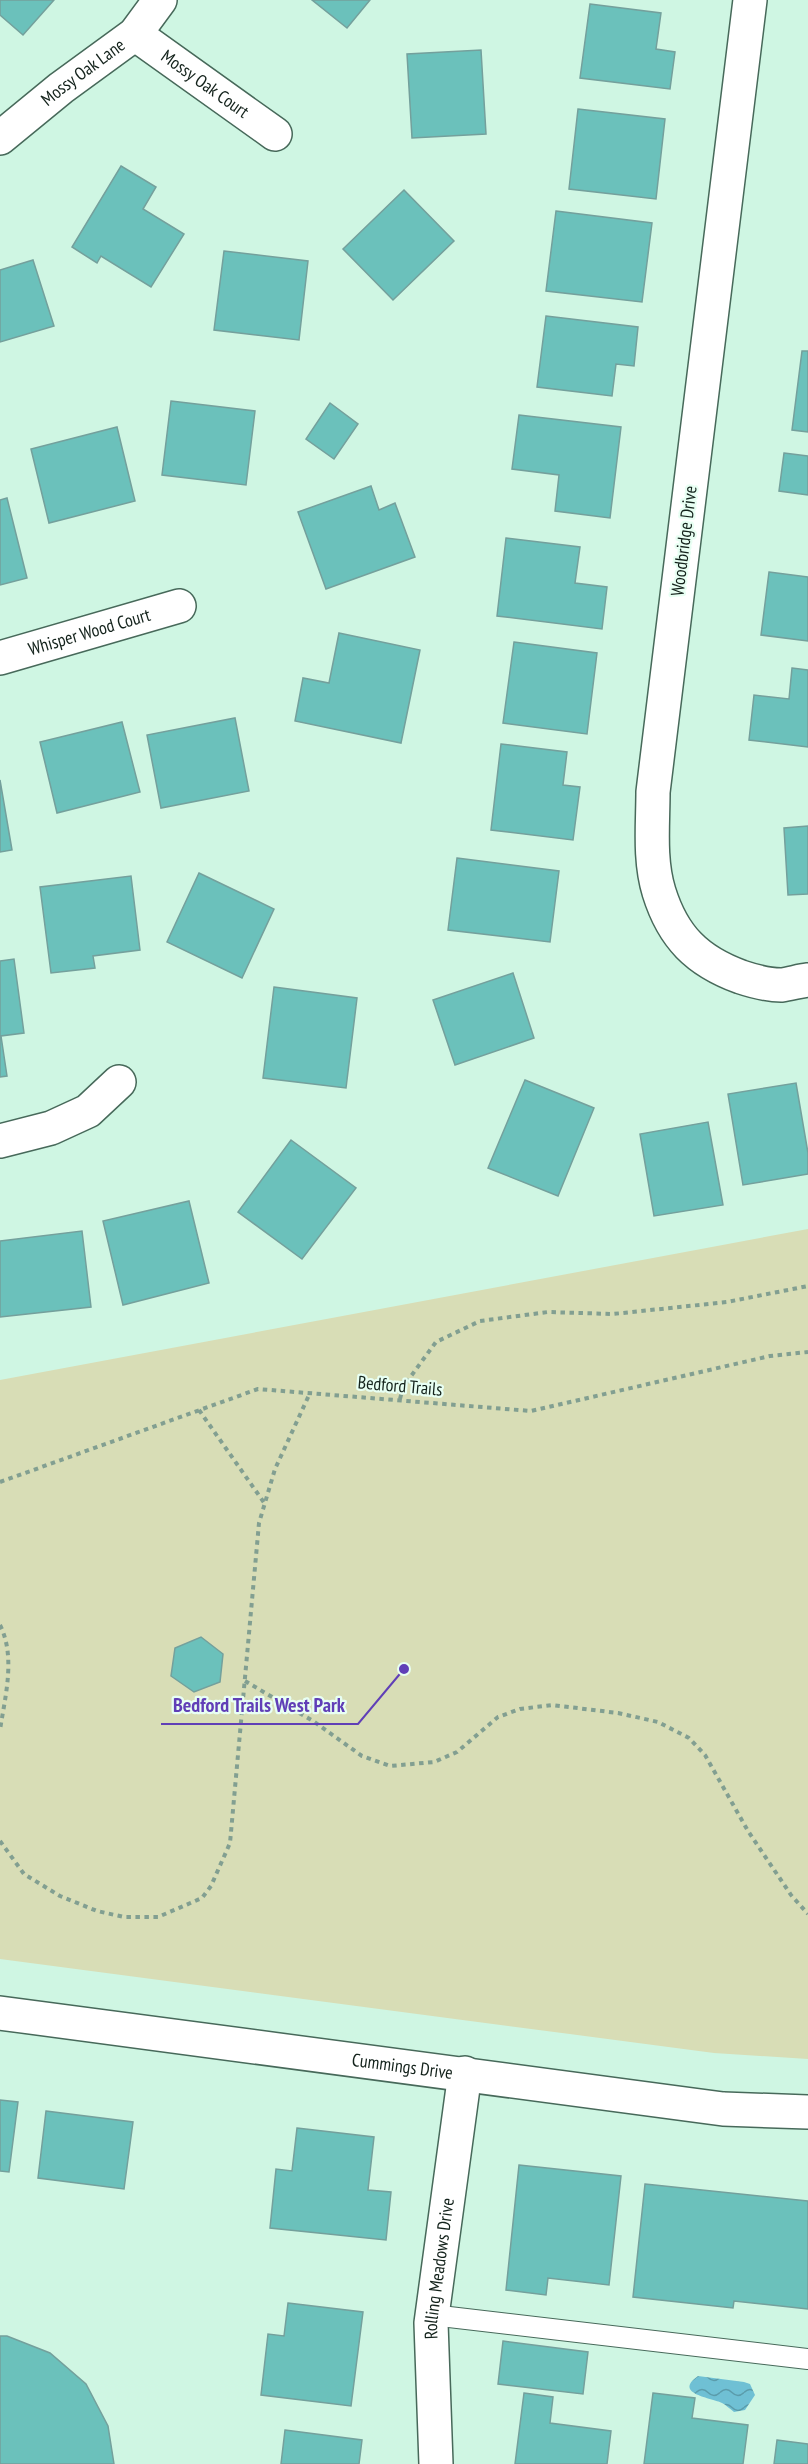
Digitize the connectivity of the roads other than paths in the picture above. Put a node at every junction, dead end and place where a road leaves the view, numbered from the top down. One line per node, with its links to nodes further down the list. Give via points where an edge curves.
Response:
1 (160, 0): 3 (street, Mossy Oak Lane)
2 (750, 0): 8 (street, Woodbridge Drive, via 653,792 652,851 659,891 674,925 694,953 718,969 756,982 780,985)
3 (135, 34): 4 (street, Mossy Oak Court); 5 (street, Mossy Oak Lane)
4 (275, 134)
5 (0, 138)
6 (179, 606): 7 (street, Whisper Wood Court)
7 (0, 658)
8 (808, 980)
9 (119, 1082): 10 (street, via 88,1111 51,1128)
10 (0, 1141)
11 (0, 2013): 12 (street, Cummings Drive)
12 (465, 2073): 13 (street, Cummings Drive, via 723,2109); 14 (street, Rolling Meadows Drive)
13 (808, 2112)
14 (432, 2315): 15 (lane); 16 (street, Rolling Meadows Drive)
15 (808, 2359)
16 (436, 2464)

